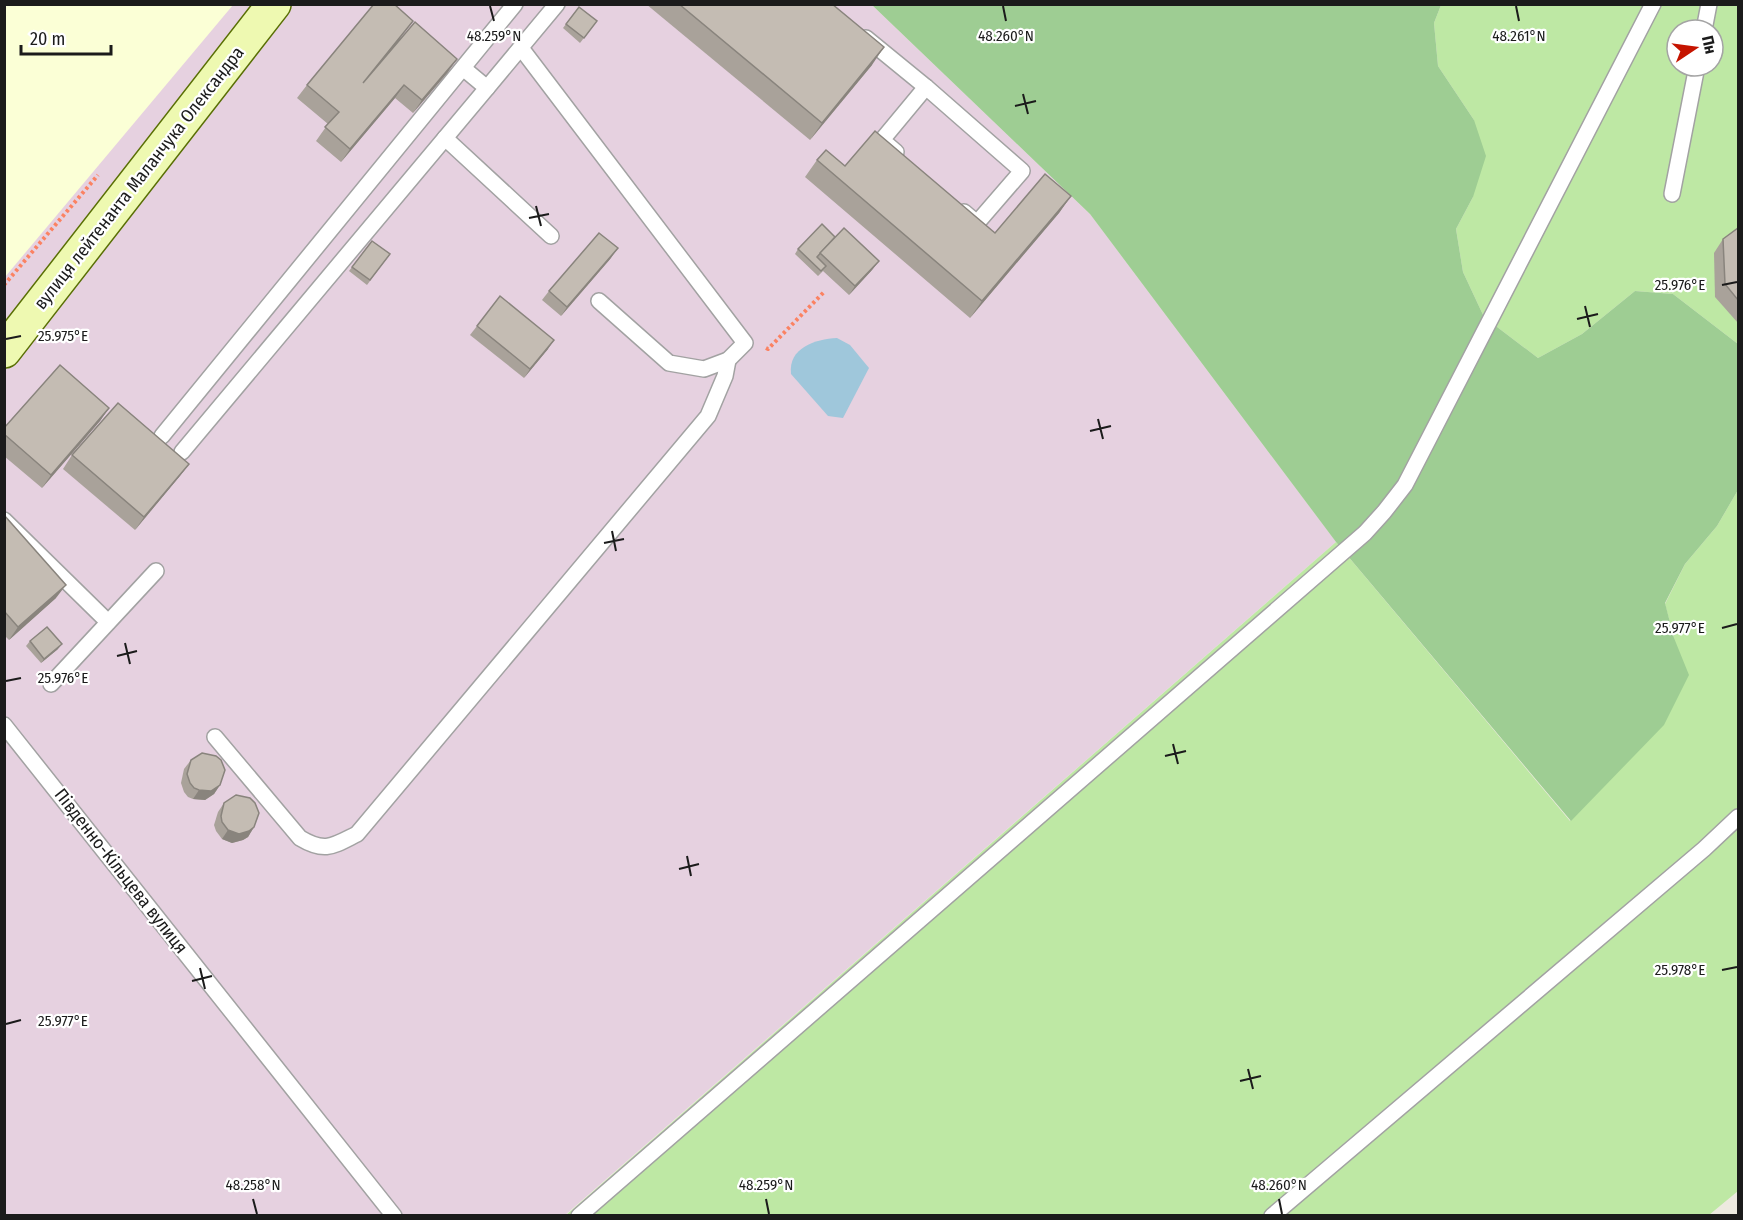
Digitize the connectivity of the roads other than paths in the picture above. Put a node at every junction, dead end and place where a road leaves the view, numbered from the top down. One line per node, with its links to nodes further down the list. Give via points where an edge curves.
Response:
1 (274, 4): 17 (street, вулиця лейтенанта Маланчука Олександра)
2 (515, 4): 7 (lane)
3 (557, 4): 6 (lane)
4 (1653, 4): 29 (lane, via 1405,484 1365,534)
5 (852, 27): 9 (lane)
6 (521, 48): 10 (lane); 18 (lane, via 746,343)
7 (463, 68): 10 (lane); 19 (lane)
8 (1695, 78): 13 (lane)
9 (926, 87): 12 (lane, via 882,140); 14 (lane, via 1022,171 977,223)
10 (487, 88): 11 (lane)
11 (445, 138): 15 (lane); 20 (lane)
12 (908, 162)
13 (1672, 194)
14 (951, 200)
15 (551, 236)
16 (599, 301): 18 (lane, via 669,363 704,369)
17 (4, 351)
18 (728, 360): 26 (lane, via 708,416 357,834 334,845 316,847 300,838)
19 (162, 436)
20 (182, 452)
21 (4, 519): 23 (lane)
22 (156, 572): 23 (lane)
23 (108, 622): 24 (lane)
24 (51, 684)
25 (4, 724): 28 (lane, Південно-Кільцева вулиця)
26 (215, 737)
27 (1738, 817): 30 (lane)
28 (394, 1215)
29 (579, 1215)
30 (1272, 1215)

